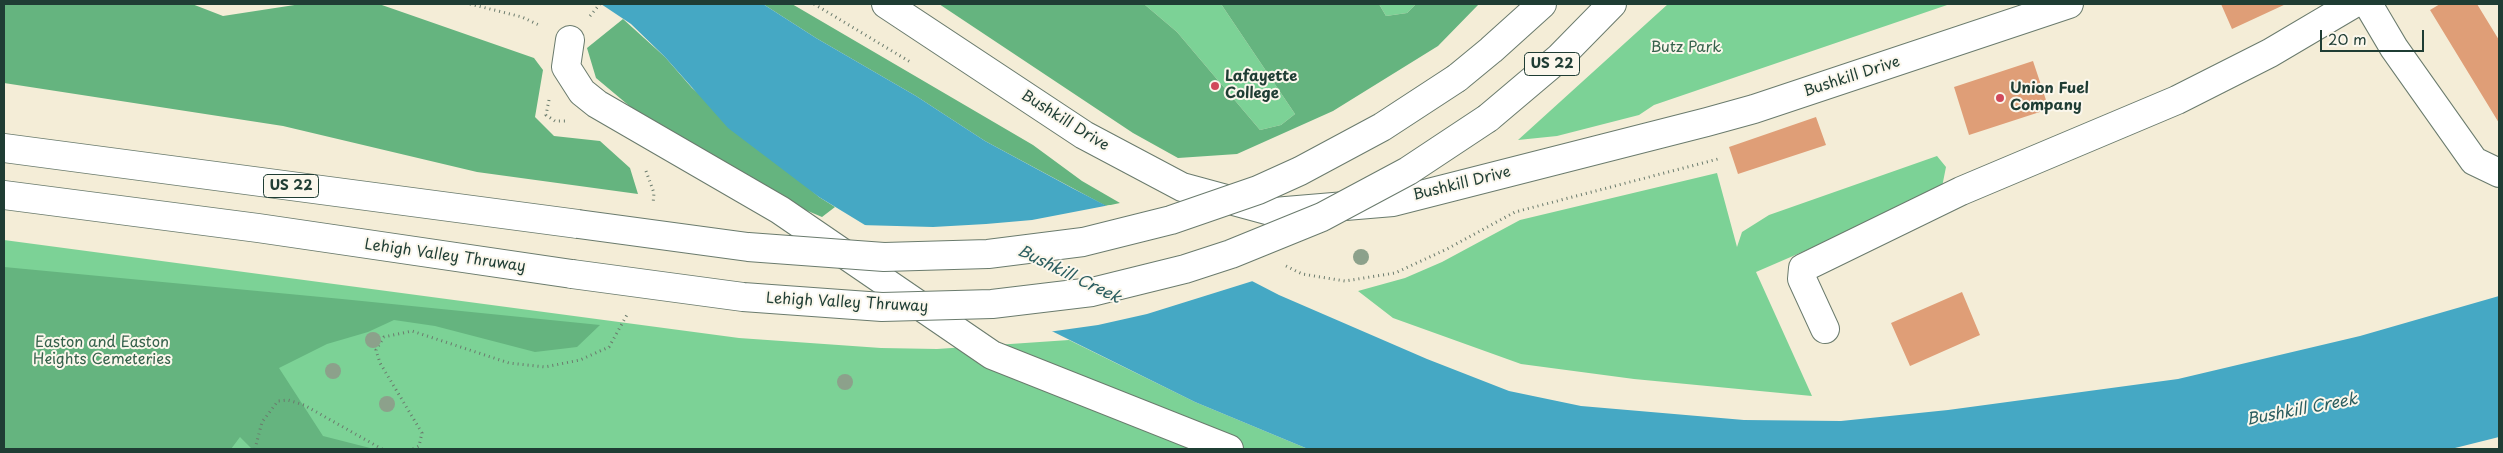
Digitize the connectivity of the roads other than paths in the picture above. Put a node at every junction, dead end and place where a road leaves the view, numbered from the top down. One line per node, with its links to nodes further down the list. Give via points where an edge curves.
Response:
1 (886, 4): 4 (main road, Bushkill Drive, via 1084,135 1182,187 1274,212 1393,202 1707,122)
2 (1542, 4): 8 (main road, US 22, bridge, via 1457,78 1382,128 1258,190 1171,220 1083,242 988,254 884,257 748,247)
3 (1612, 4): 10 (main road, Lehigh Valley Thruway / US 22, bridge, via 1559,58 1488,118 1408,171 1322,217 1222,257 1139,282 1092,292 992,304 882,307 743,297)
4 (2070, 4)
5 (2353, 4): 11 (main road, via 2270,53 2176,100 1961,191 1803,268 1802,279)
6 (2368, 4): 9 (main road, via 2394,48 2474,162)
7 (570, 40): 12 (main road, via 566,67 582,92 597,104 780,210 992,355)
8 (4, 148)
9 (2499, 173)
10 (4, 195)
11 (1825, 329)
12 (1229, 449)

